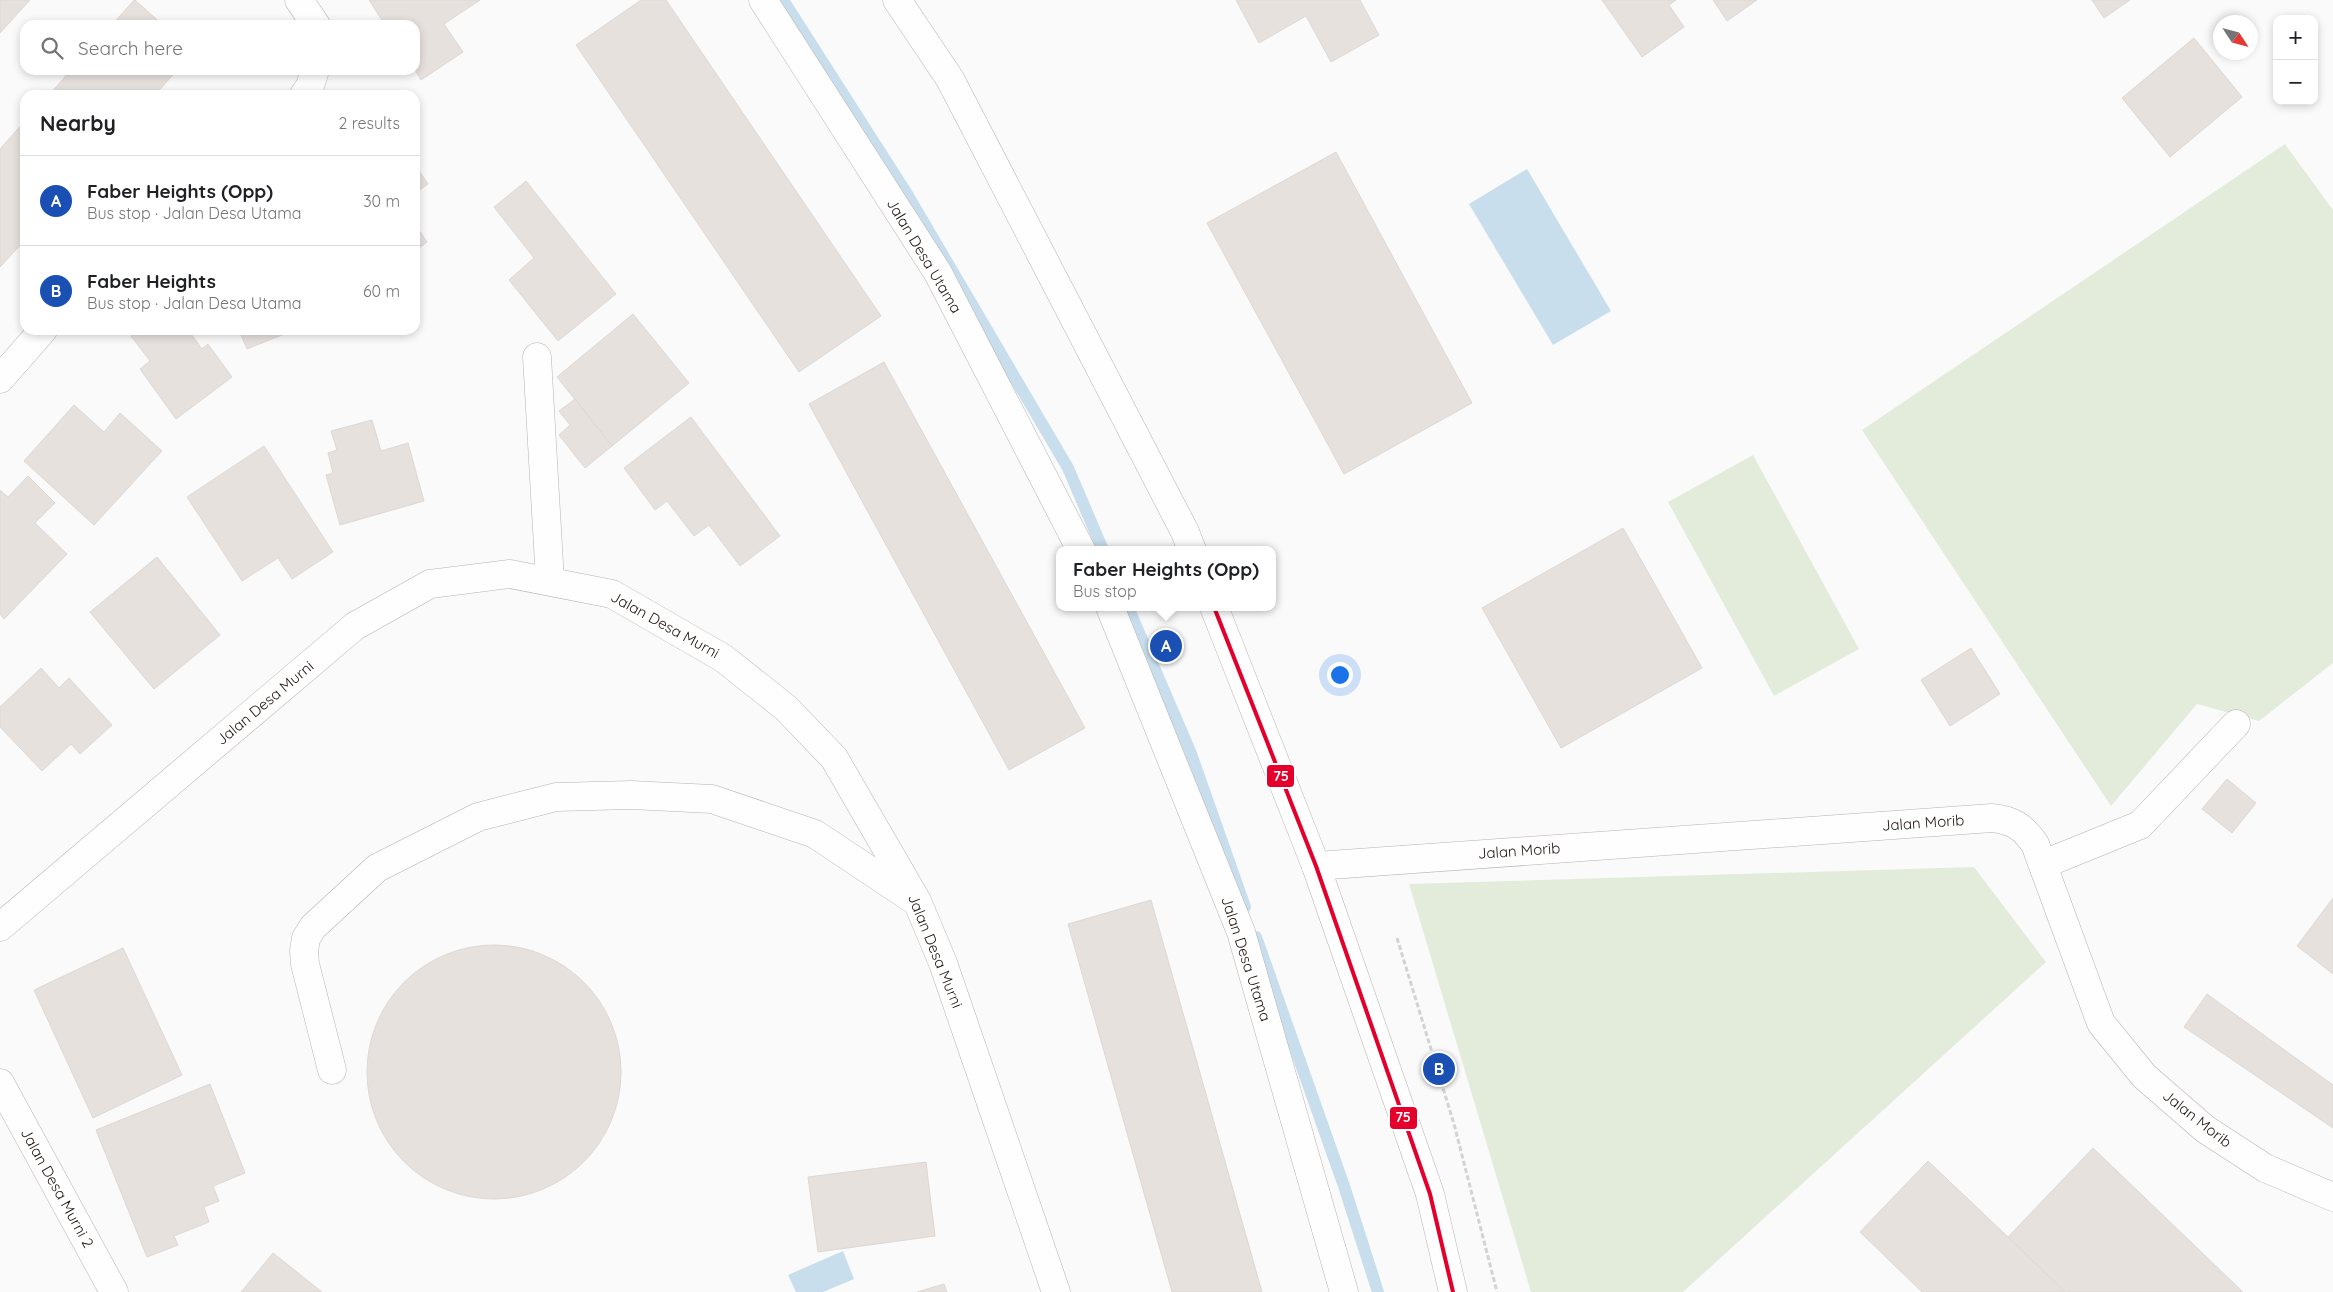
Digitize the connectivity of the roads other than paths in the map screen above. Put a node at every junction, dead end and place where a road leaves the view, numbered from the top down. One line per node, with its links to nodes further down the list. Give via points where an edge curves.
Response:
1 (299, 0): 4 (street)
2 (763, 0): 10 (street, Jalan Desa Utama, via 938,273)
3 (897, 0): 11 (street, via 950,78)
4 (313, 20)
5 (313, 75): 6 (street)
6 (307, 90)
7 (39, 335): 9 (street)
8 (537, 357): 12 (street)
9 (0, 379)
10 (1079, 546)
11 (1190, 546)
12 (550, 581): 18 (street, Jalan Desa Murni, via 612,594 723,658 786,708 834,758); 19 (street, Jalan Desa Murni, via 510,574 430,584 355,626)
13 (1112, 611): 25 (street, Jalan Desa Utama, via 1241,932)
14 (1216, 611): 17 (street)
15 (2236, 724): 16 (street, via 2140,826)
16 (2044, 864): 17 (street, Jalan Morib, via 2036,844 2018,824 1992,818); 22 (street, Jalan Morib, via 2101,1023 2144,1076 2205,1129 2265,1168)
17 (1316, 866): 26 (street, via 1430,1194)
18 (917, 902): 20 (street, via 815,834 712,800 631,795 556,797 478,817 377,868 322,917 310,932 304,951 305,964); 24 (street, Jalan Desa Murni, via 943,963)
19 (0, 927)
20 (332, 1070)
21 (0, 1083): 23 (street, Jalan Desa Murni 2)
22 (2333, 1197)
23 (114, 1292)
24 (1056, 1292)
25 (1344, 1292)
26 (1453, 1292)

